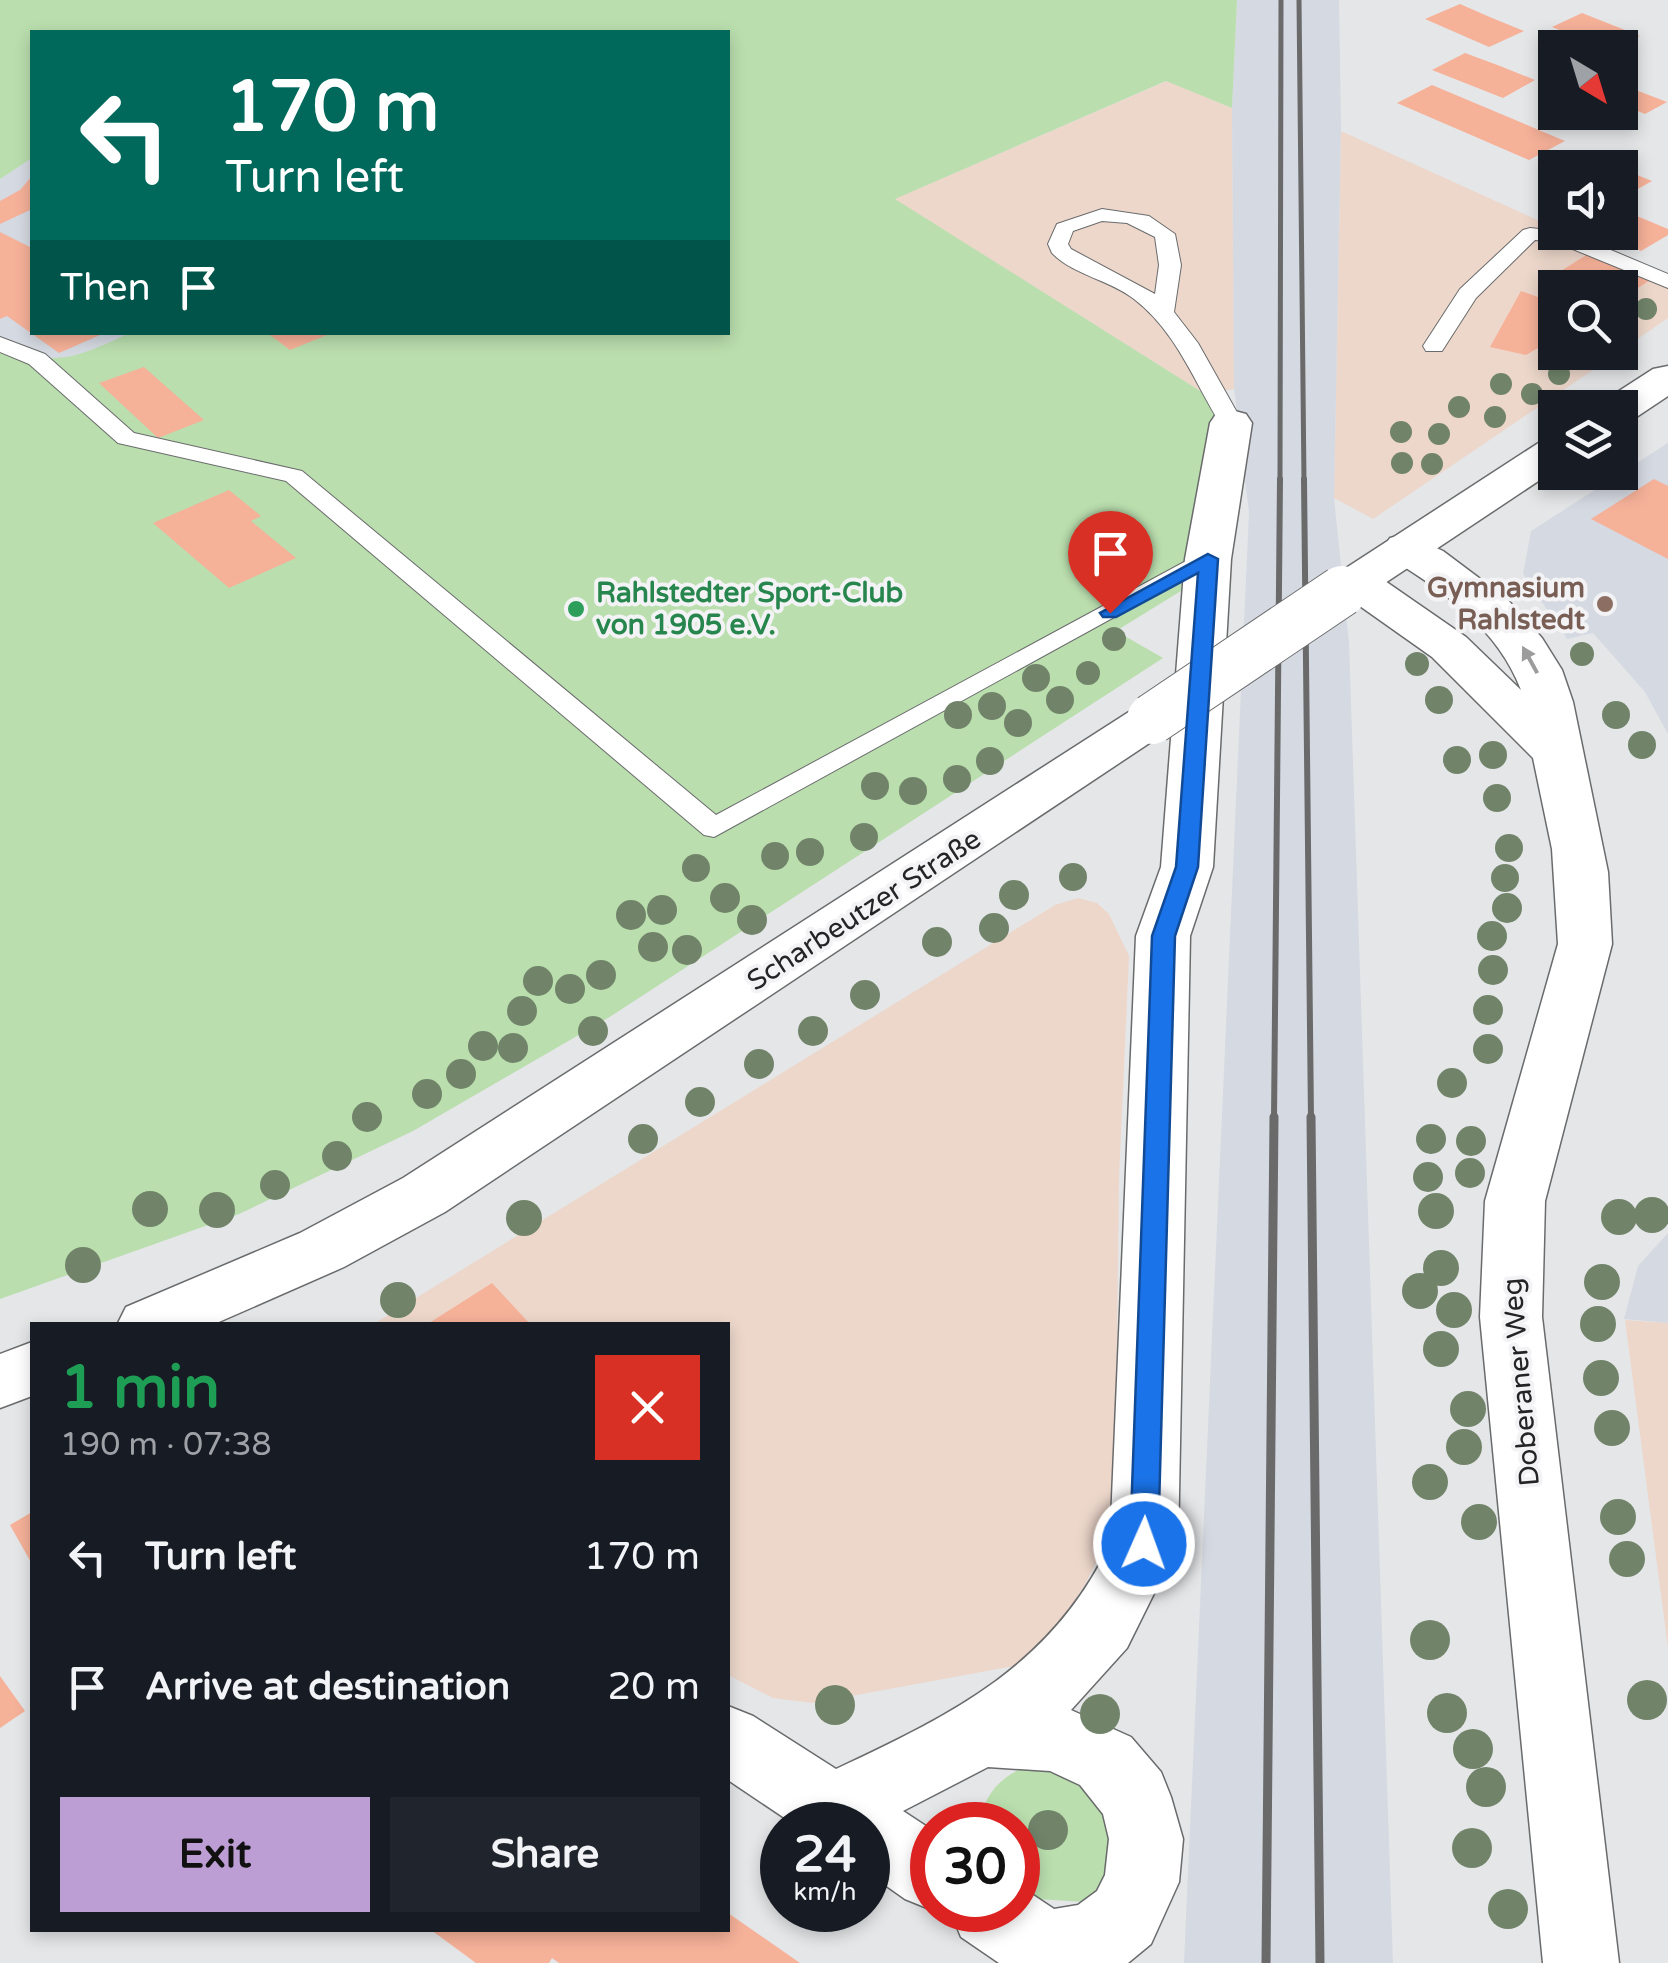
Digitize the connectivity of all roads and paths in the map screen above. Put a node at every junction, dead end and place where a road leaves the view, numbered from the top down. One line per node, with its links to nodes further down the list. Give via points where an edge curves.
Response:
1 (1668, 282): 4 (lane, via 1556,235 1530,234 1468,294)
2 (1163, 312): 2 (lane, via 1170,265 1164,234 1144,221 1113,215 1064,228 1058,244 1063,253 1138,291); 7 (lane)
3 (0, 344): 10 (lane, via 37,359 126,438 294,476 714,828)
4 (1434, 346)
5 (1668, 378): 6 (street)
6 (1638, 397)
7 (1231, 423): 10 (street)
8 (1538, 463): 9 (street, Scharbeutzer Straße)
9 (1406, 548): 11 (street, Scharbeutzer Straße); 12 (street, Doberaner Weg, one-way to 9, via 1548,694 1516,637 1451,577)
10 (1208, 559): 16 (street, via 1187,867 1164,936 1144,1544 1101,1626 1055,1680)
11 (1349, 587): 12 (street, Doberaner Weg, via 1449,647); 13 (street, Scharbeutzer Straße, bridge, via 424,1195)
12 (1556, 752): 21 (street, Doberaner Weg, via 1581,858 1585,944 1514,1200 1511,1317)
13 (183, 1319)
14 (30, 1369): 15 (street)
15 (0, 1381)
16 (985, 1733): 19 (street); 20 (street, via 1052,1736 1100,1757 1137,1800 1146,1842 1144,1876 1130,1914 1114,1932 1098,1943 1053,1948)
17 (730, 1741): 18 (street)
18 (824, 1802)
19 (882, 1802)
20 (1021, 1932)
21 (1581, 1963)

